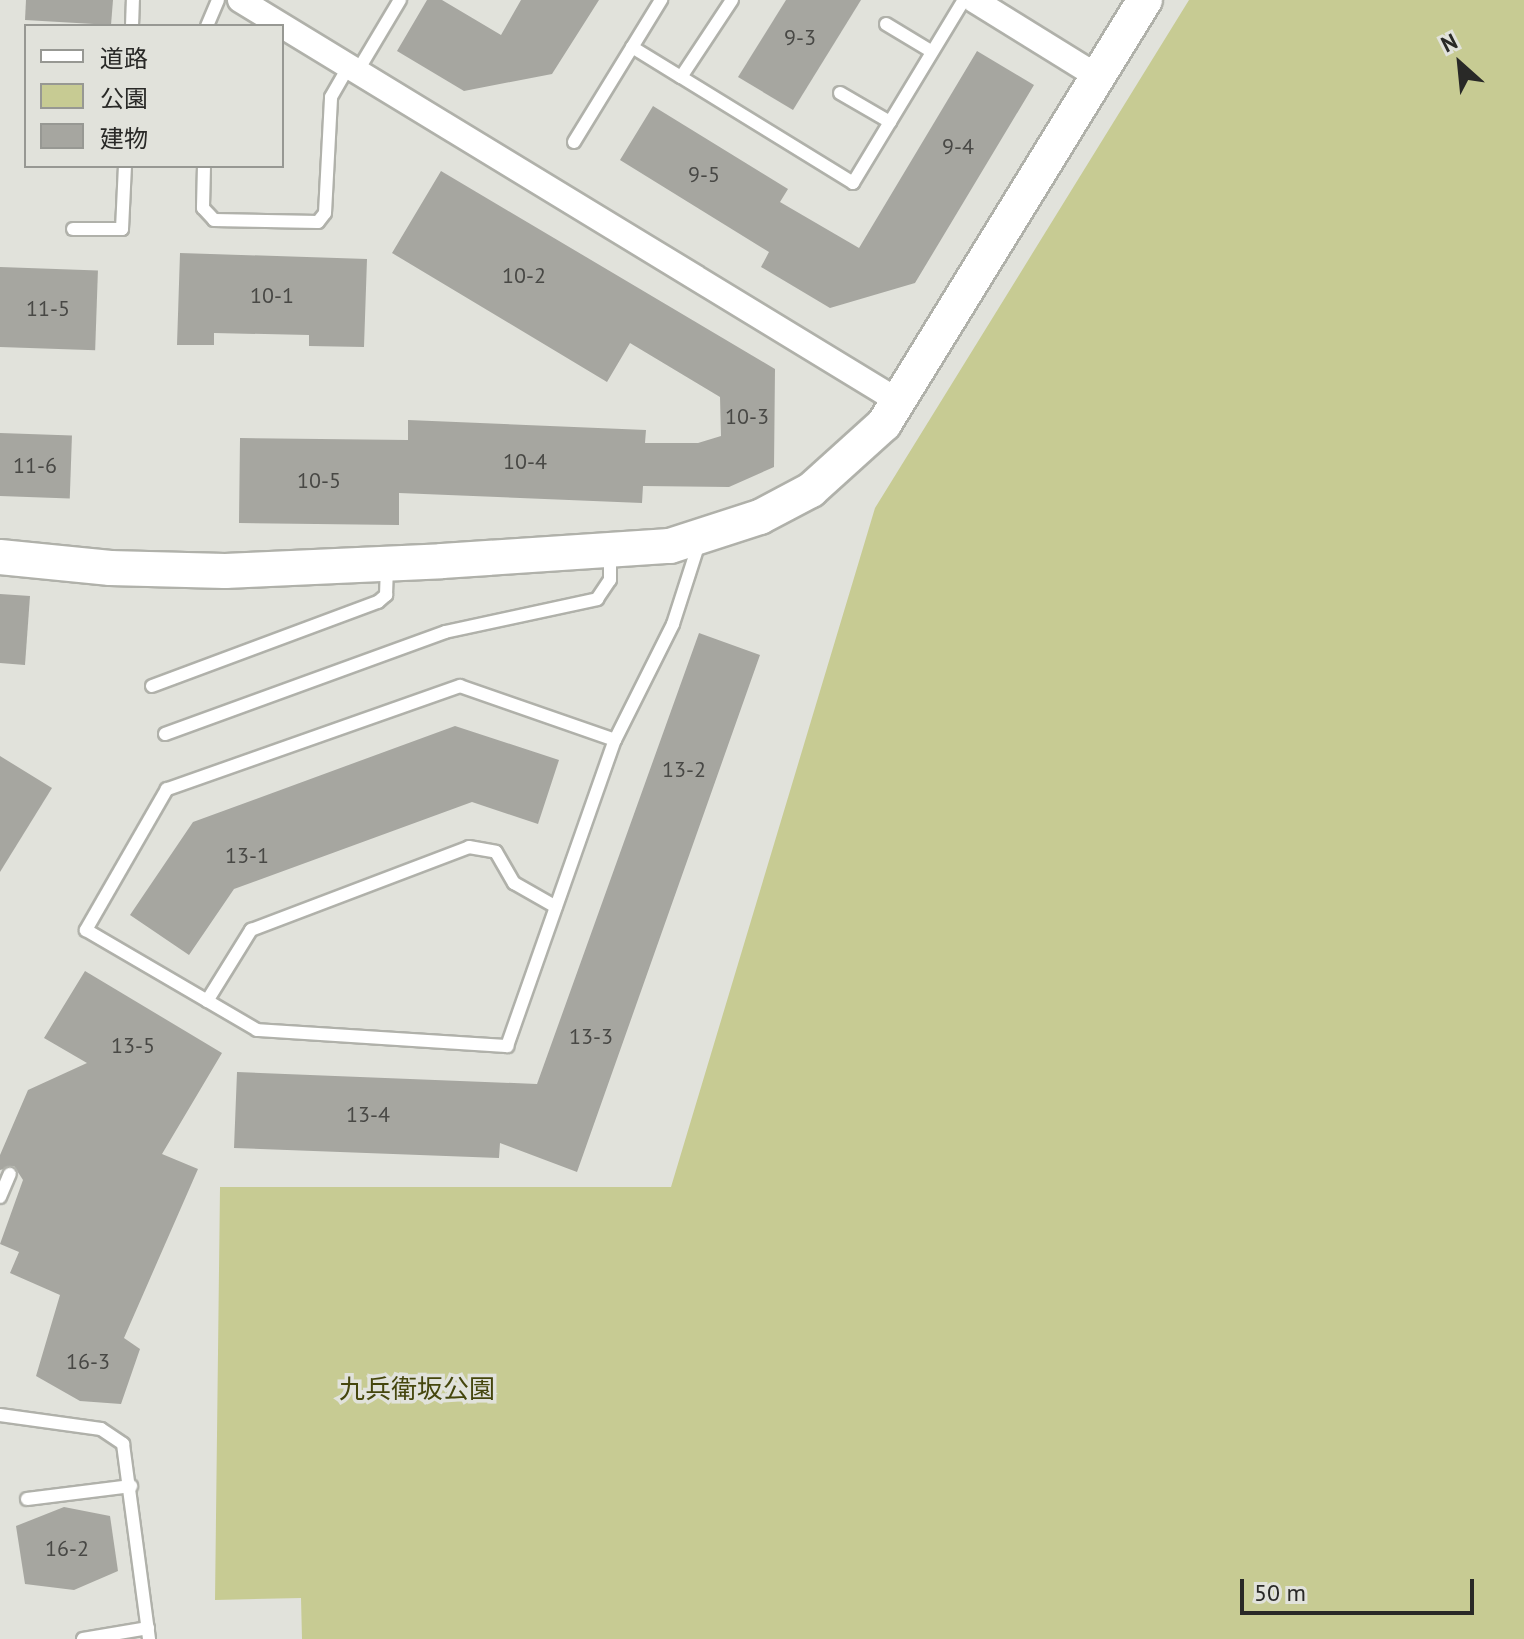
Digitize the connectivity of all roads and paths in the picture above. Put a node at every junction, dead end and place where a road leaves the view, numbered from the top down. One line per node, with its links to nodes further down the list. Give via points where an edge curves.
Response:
1 (133, 0): 10 (lane)
2 (218, 0): 11 (lane)
3 (240, 0): 12 (street)
4 (400, 0): 17 (lane)
5 (661, 0): 15 (lane)
6 (732, 0): 18 (lane)
7 (964, 0): 16 (lane)
8 (974, 0): 19 (street)
9 (1145, 0): 19 (street)
10 (132, 24)
11 (208, 24)
12 (279, 24)
13 (886, 24): 16 (lane)
14 (284, 27): 17 (street)
15 (632, 47): 18 (lane); 22 (lane)
16 (931, 51): 21 (lane)
17 (353, 70): 24 (lane, via 331,97 325,213 318,222 214,220 203,208); 26 (street)
18 (681, 77): 21 (lane, via 853,183)
19 (1098, 77): 26 (street)
20 (840, 93): 21 (lane)
21 (890, 122)
22 (574, 142)
23 (125, 168): 25 (lane, via 122,229)
24 (204, 168)
25 (73, 229)
26 (900, 402): 27 (street, via 869,440 811,490)
27 (700, 540): 28 (street); 33 (lane, via 673,624)
28 (610, 551): 30 (street); 32 (lane, via 610,580 597,599 445,632)
29 (0, 557): 30 (street, via 225,571)
30 (387, 564): 31 (lane, via 386,595 378,602)
31 (152, 686)
32 (165, 734)
33 (615, 740): 34 (lane); 35 (lane, via 460,686 167,789 86,930)
34 (556, 907): 35 (lane, via 514,883 496,852 469,847 251,930); 35 (lane, via 507,1046 275,1035)
35 (207, 1001)
36 (10, 1174): 37 (lane)
37 (0, 1197)
38 (0, 1415): 39 (lane, via 61,1420 109,1432 127,1453)
39 (131, 1486): 40 (lane); 41 (lane)
40 (27, 1499)
41 (149, 1634): 42 (lane)
42 (83, 1639)

